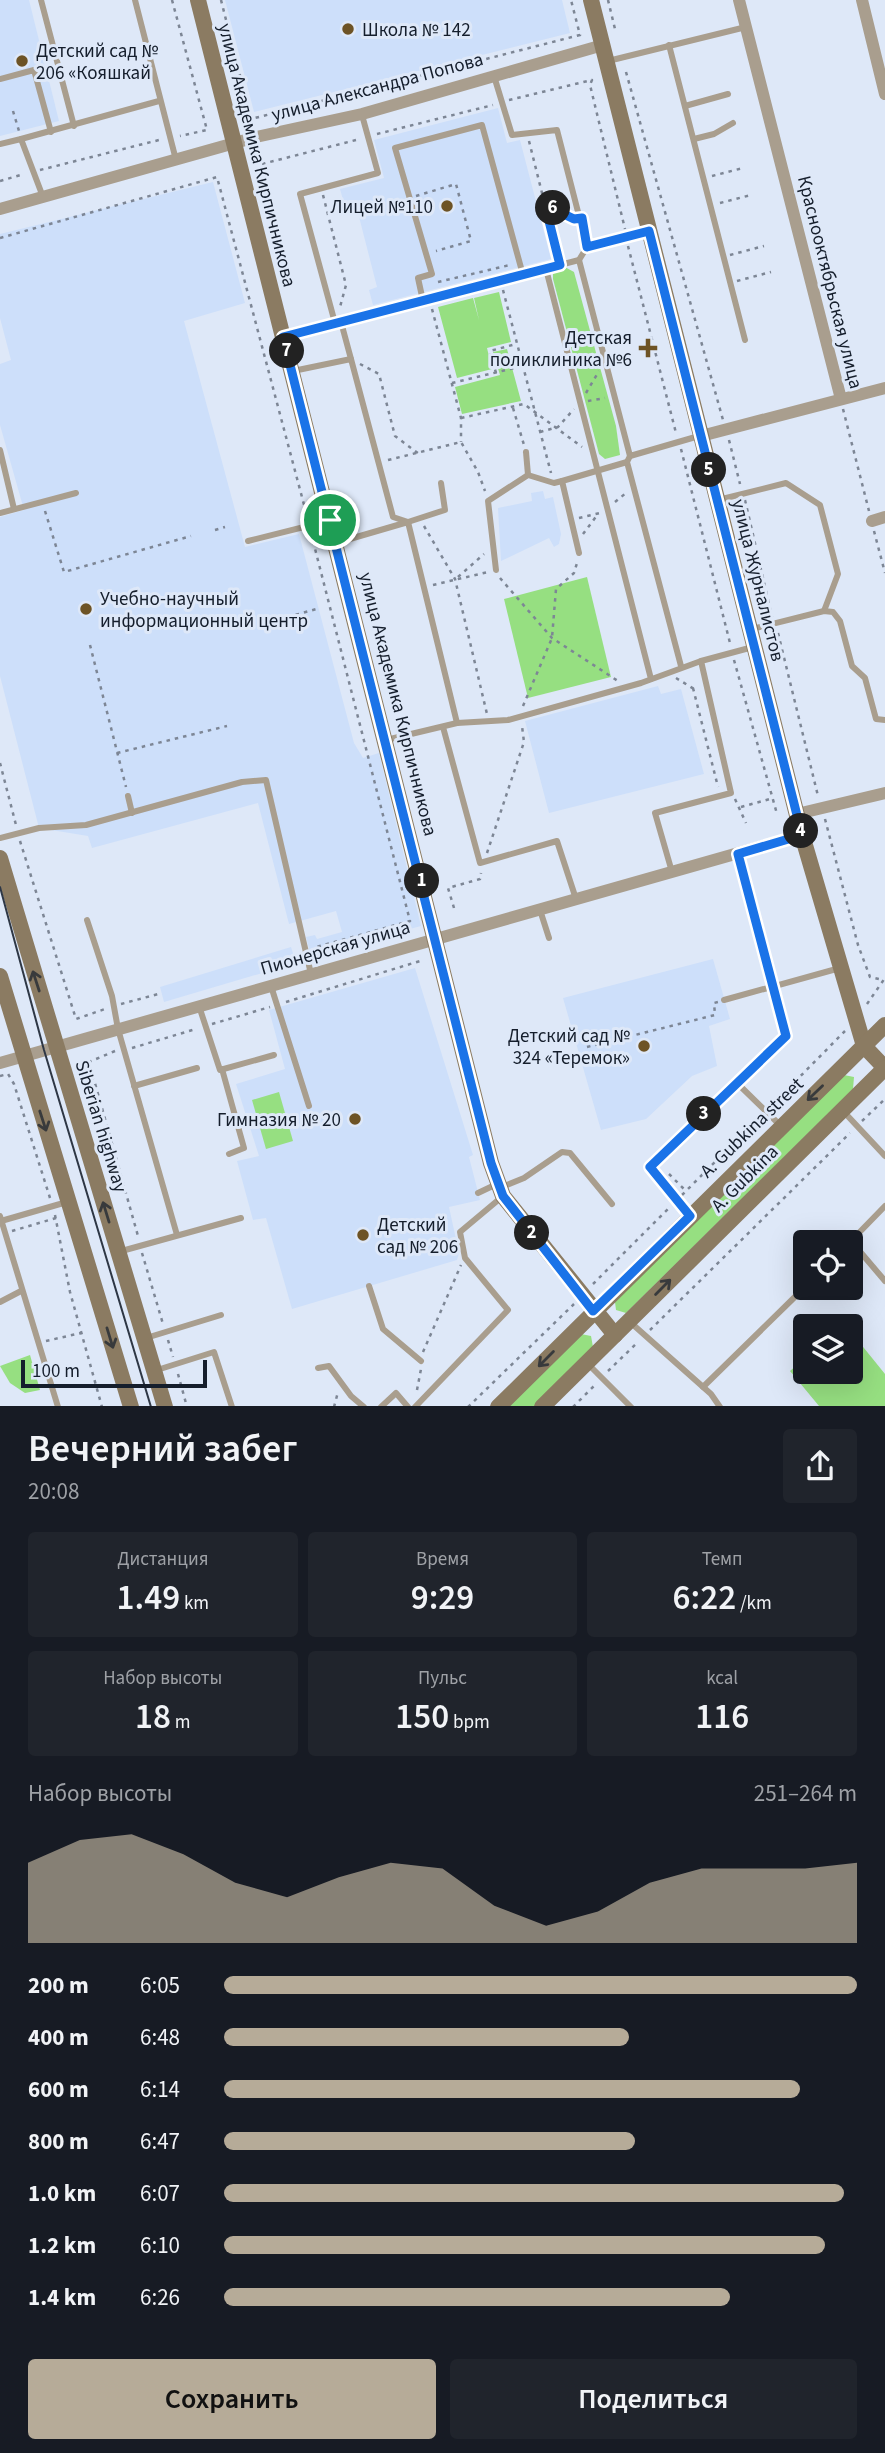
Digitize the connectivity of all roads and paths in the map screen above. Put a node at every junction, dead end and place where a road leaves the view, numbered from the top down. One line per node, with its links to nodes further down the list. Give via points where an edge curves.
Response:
1 (41, 0): 27 (lane)
2 (135, 0): 21 (lane)
3 (172, 0): 32 (path, via 206,130)
4 (198, 0): 35 (street, улица Академика Кирпичникова)
5 (221, 0): 6 (path, via 251,119 580,35)
6 (571, 0)
7 (591, 0): 14 (street, улица Журналистов)
8 (608, 0): 12 (path)
9 (739, 0): 11 (street, Краснооктябрьская улица)
10 (862, 0): 20 (street)
11 (746, 27): 13 (lane); 78 (street, Краснооктябрьская улица)
12 (615, 29)
13 (669, 46): 14 (lane); 23 (lane)
14 (605, 53): 16 (street, улица Александра Попова); 50 (street, улица Журналистов)
15 (626, 72): 84 (path)
16 (494, 76): 22 (lane); 25 (street, улица Александра Попова)
17 (0, 79): 28 (lane, via 34,70)
18 (592, 80): 22 (path)
19 (728, 94): 23 (lane)
20 (885, 94)
21 (159, 102): 27 (lane); 32 (lane)
22 (502, 102): 29 (lane, via 512,135); 31 (path)
23 (685, 106): 33 (lane)
24 (13, 111): 30 (path)
25 (362, 114): 31 (lane); 35 (street, улица Александра Попова)
26 (733, 123): 33 (lane)
27 (74, 126): 28 (lane)
28 (51, 132): 30 (lane)
29 (527, 134): 46 (path); 49 (lane, via 557,130)
30 (20, 135): 34 (lane); 39 (lane)
31 (368, 137): 37 (path); 42 (lane, via 378,173)
32 (170, 138): 36 (lane); 39 (path)
33 (694, 139): 40 (lane)
34 (0, 144)
35 (233, 144): 36 (street, улица Александра Попова); 67 (street, улица Академика Кирпичникова)
36 (176, 160): 44 (street, улица Александра Попова)
37 (262, 164)
38 (743, 168): 40 (path)
39 (34, 172): 41 (path); 44 (lane)
40 (704, 178): 47 (lane)
41 (0, 181)
42 (321, 188): 66 (path, via 346,285); 66 (lane, via 300,194)
43 (751, 195): 47 (path)
44 (43, 198): 48 (street, улица Александра Попова)
45 (409, 198): 54 (lane); 54 (path, via 456,184 471,241); 57 (lane, via 395,148 482,125)
46 (545, 205): 49 (path, via 574,219); 58 (path)
47 (710, 205): 55 (lane)
48 (0, 209)
49 (582, 218): 53 (lane)
50 (649, 231): 53 (lane); 86 (street, улица Журналистов)
51 (0, 239): 112 (path, via 217,177)
52 (764, 246): 55 (path)
53 (587, 247): 56 (lane)
54 (426, 254): 61 (lane)
55 (724, 257): 64 (lane)
56 (579, 260): 58 (lane); 71 (lane)
57 (520, 262): 61 (path, via 437,282); 62 (lane)
58 (560, 265): 59 (lane)
59 (546, 269): 62 (lane); 79 (lane)
60 (771, 272): 64 (path)
61 (432, 274): 65 (lane, via 418,278)
62 (523, 275): 63 (lane)
63 (501, 280): 65 (lane); 69 (path)
64 (730, 283): 68 (lane)
65 (426, 300): 66 (lane); 75 (path)
66 (338, 323): 67 (lane); 70 (lane)
67 (283, 337): 73 (street, улица Академика Кирпичникова)
68 (745, 340)
69 (517, 344): 72 (path); 74 (path, via 490,351)
70 (351, 359): 73 (lane); 90 (path, via 379,374 395,436); 93 (lane)
71 (605, 361): 77 (lane); 79 (path)
72 (523, 366): 74 (path); 81 (path)
73 (292, 371): 108 (street, улица Академика Кирпичникова)
74 (496, 373): 75 (path)
75 (452, 383): 82 (path)
76 (885, 388): 78 (street)
77 (614, 396): 79 (path); 92 (lane)
78 (841, 399): 84 (street); 110 (path, Краснооктябрьская улица)
79 (581, 402): 83 (path); 91 (lane)
80 (512, 407): 81 (path, via 524,404); 82 (path); 89 (path)
81 (535, 411): 83 (path); 85 (path)
82 (461, 418): 87 (path)
83 (558, 427): 85 (path); 91 (path)
84 (726, 429): 86 (street); 99 (path)
85 (541, 432): 96 (path)
86 (701, 436): 92 (lane); 100 (street, улица Журналистов)
87 (461, 442): 90 (path); 101 (path)
88 (0, 450): 103 (lane)
89 (526, 452): 95 (lane)
90 (419, 454): 93 (path)
91 (596, 458): 94 (lane)
92 (628, 459): 94 (lane); 133 (lane)
93 (377, 462): 111 (lane, via 393,517)
94 (599, 471): 96 (lane); 135 (lane)
95 (528, 475): 96 (lane); 101 (lane)
96 (558, 482): 109 (lane)
97 (441, 483): 106 (lane, via 445,510)
98 (76, 493): 102 (lane)
99 (743, 494): 100 (lane); 125 (lane, via 786,484 820,505 838,575); 126 (path)
100 (717, 500): 128 (street, улица Журналистов)
101 (488, 501): 118 (lane)
102 (42, 502): 103 (lane); 115 (path, via 64,572)
103 (14, 509): 104 (lane)
104 (0, 513)
105 (600, 513): 109 (path)
106 (418, 516): 111 (lane); 122 (path)
107 (885, 517): 110 (street)
108 (330, 520): 112 (lane); 117 (street, улица Академика Кирпичникова)
109 (571, 520): 119 (lane)
110 (872, 521): 121 (path, Краснооктябрьская улица)
111 (408, 522): 117 (lane); 123 (lane)
112 (309, 526): 116 (lane); 172 (path, via 410,921)
113 (225, 527): 114 (path)
114 (215, 530)
115 (191, 536)
116 (248, 541)
117 (336, 544): 145 (street, улица Академика Кирпичникова)
118 (493, 547): 120 (lane); 122 (path)
119 (579, 553): 129 (path, via 574,573 556,589)
120 (496, 570): 122 (path); 129 (path)
121 (885, 573)
122 (455, 579): 123 (path); 141 (path)
123 (422, 587): 142 (lane)
124 (320, 608): 127 (path)
125 (824, 611): 126 (lane); 140 (lane, via 833,612 840,621 852,666 865,678 876,719)
126 (774, 623): 128 (lane); 155 (path)
127 (263, 624)
128 (750, 629): 131 (street, улица Журналистов)
129 (552, 638): 136 (path); 139 (path, via 524,698)
130 (90, 645): 146 (path)
131 (754, 646): 132 (lane); 157 (street, улица Журналистов)
132 (701, 661): 133 (lane); 138 (lane)
133 (681, 666): 134 (lane)
134 (668, 672): 135 (lane); 137 (path)
135 (651, 679): 136 (lane, via 641,686)
136 (626, 687): 139 (lane)
137 (693, 688): 138 (path); 152 (path)
138 (709, 696): 149 (lane)
139 (521, 715): 141 (lane); 164 (path, via 524,742)
140 (885, 720)
141 (489, 721): 142 (lane)
142 (457, 723): 144 (lane)
143 (227, 726): 146 (path)
144 (443, 727): 145 (lane); 164 (lane, via 480,863)
145 (386, 740): 171 (street, улица Академика Кирпичникова)
146 (117, 753): 148 (path)
147 (0, 764): 159 (path)
148 (126, 787)
149 (731, 793): 152 (lane); 154 (path)
150 (885, 793): 155 (street)
151 (128, 796): 156 (lane)
152 (720, 796): 165 (lane, via 655,813)
153 (770, 799): 154 (path)
154 (741, 807): 158 (path)
155 (822, 808): 157 (street); 177 (path, via 858,945 870,977)
156 (132, 813): 159 (lane, via 86,825); 172 (lane, via 242,782 266,780)
157 (797, 814): 160 (street, улица Журналистов)
158 (746, 823)
159 (18, 833): 161 (lane); 183 (path)
160 (802, 835): 162 (street, Пионерская улица); 174 (street, улица Журналистов)
161 (0, 838)
162 (738, 854): 165 (street, Пионерская улица); 179 (lane)
163 (0, 858): 187 (street, Siberian highway, one-way to 163)
164 (484, 861): 166 (lane, via 557,841); 167 (path, via 480,878 448,888)
165 (672, 872): 166 (street, Пионерская улица)
166 (576, 900): 168 (street, Пионерская улица)
167 (454, 908)
168 (540, 909): 170 (lane); 171 (street, Пионерская улица)
169 (87, 920): 186 (lane)
170 (549, 938)
171 (437, 939): 175 (street, Пионерская улица); 208 (street, улица Академика Кирпичникова, via 491,1163)
172 (305, 950): 175 (lane)
173 (420, 961): 181 (path)
174 (841, 968): 179 (lane); 188 (street, улица Журналистов)
175 (312, 974): 178 (street, Пионерская улица)
176 (0, 976): 192 (street)
177 (883, 979)
178 (271, 986): 181 (lane); 182 (street, Пионерская улица)
179 (772, 988): 180 (lane); 198 (lane, via 786,1036)
180 (724, 1000): 189 (path, via 714,1003 715,1015)
181 (277, 1004): 185 (path); 201 (lane)
182 (200, 1006): 185 (lane); 186 (street, Пионерская улица)
183 (76, 1019)
184 (885, 1025): 188 (street, A. Gubkina street)
185 (205, 1026): 190 (path); 196 (lane)
186 (118, 1029): 187 (street, Пионерская улица); 190 (lane)
187 (56, 1046): 192 (street, Пионерская улица); 222 (street, Siberian highway, one-way to 187)
188 (864, 1046): 195 (street); 204 (street, A. Gubkina street, one-way to 204)
189 (587, 1047)
190 (124, 1049): 199 (lane); 221 (path, via 103,1053 89,1062)
191 (274, 1055): 196 (lane)
192 (22, 1056): 193 (street, Пионерская улица); 211 (street, one-way to 211)
193 (0, 1063)
194 (197, 1068): 199 (lane)
195 (885, 1068): 202 (street, A. Gubkina)
196 (222, 1069): 205 (lane, via 244,1148)
197 (8, 1074): 211 (path)
198 (737, 1083): 204 (lane); 207 (lane)
199 (134, 1086): 220 (lane)
200 (884, 1102): 203 (path)
201 (309, 1107)
202 (843, 1110): 203 (lane); 232 (street, A. Gubkina, one-way to 202)
203 (858, 1125): 206 (lane); 236 (path)
204 (781, 1127): 214 (street, A. Gubkina street)
205 (229, 1154)
206 (885, 1156)
207 (656, 1161): 209 (path); 214 (lane, via 650,1167)
208 (502, 1189): 210 (lane); 212 (lane, via 562,1152 570,1153); 224 (lane, via 460,1232); 230 (street, улица Академика Кирпичникова)
209 (686, 1191)
210 (478, 1193)
211 (60, 1203): 215 (lane); 216 (path); 249 (street, one-way to 249)
212 (612, 1203)
213 (885, 1206): 218 (lane)
214 (690, 1216): 230 (street, A. Gubkina street)
215 (1, 1218): 219 (lane)
216 (56, 1218): 219 (path); 233 (path)
217 (241, 1218): 220 (lane)
218 (862, 1230)
219 (5, 1233): 227 (lane)
220 (177, 1236): 221 (lane)
221 (140, 1246): 222 (lane); 234 (path)
222 (118, 1252): 237 (street, Siberian highway)
223 (863, 1256): 225 (lane)
224 (465, 1258): 239 (path); 256 (lane, via 508,1310)
225 (885, 1281)
226 (369, 1286): 239 (lane, via 383,1329)
227 (21, 1291): 229 (lane); 238 (lane)
228 (793, 1299): 245 (lane)
229 (0, 1302)
230 (593, 1311): 235 (street, улица Академика Кирпичникова); 257 (street, A. Gubkina street, one-way to 257)
231 (221, 1315): 234 (lane)
232 (629, 1321): 235 (street, A. Gubkina); 236 (lane)
233 (82, 1332): 238 (path); 248 (path)
234 (166, 1332): 237 (lane); 241 (path)
235 (615, 1335): 240 (street, A. Gubkina)
236 (644, 1335): 244 (path); 245 (lane)
237 (145, 1338): 243 (street, Siberian highway)
238 (36, 1343): 247 (lane)
239 (421, 1360): 246 (path)
240 (587, 1362): 244 (lane); 258 (street, A. Gubkina)
241 (176, 1365): 243 (lane); 251 (path); 252 (lane, via 214,1352)
242 (318, 1368): 253 (lane, via 329,1366)
243 (155, 1371): 250 (street, Siberian highway)
244 (602, 1377): 259 (path); 260 (lane)
245 (703, 1387): 261 (lane)
246 (416, 1394)
247 (58, 1406)
248 (102, 1406)
249 (131, 1406)
250 (165, 1406)
251 (187, 1406)
252 (232, 1406)
253 (364, 1406)
254 (381, 1406): 255 (lane, via 397,1393)
255 (408, 1406)
256 (415, 1406)
257 (498, 1406)
258 (542, 1406)
259 (573, 1406)
260 (631, 1406)
261 (720, 1406)

